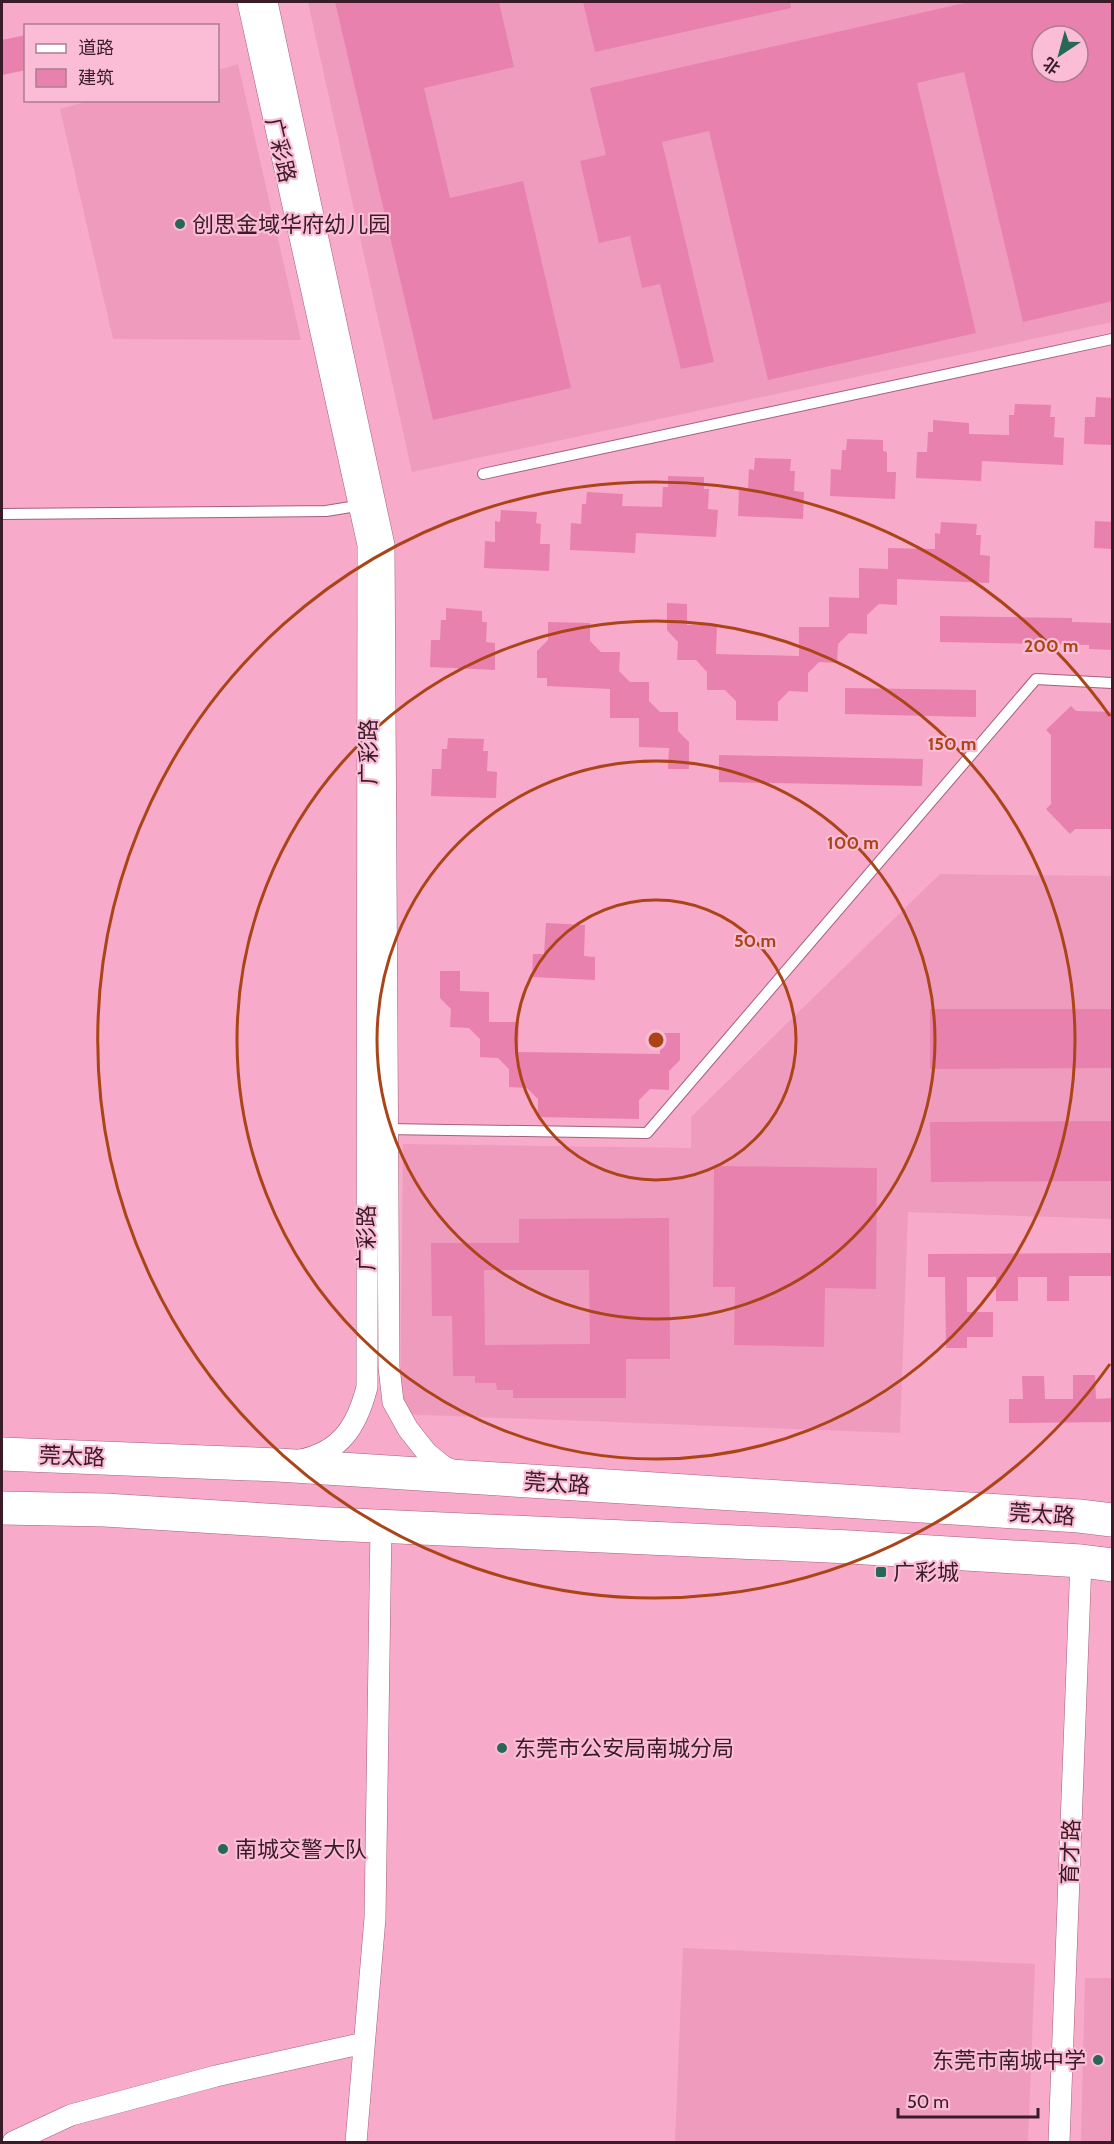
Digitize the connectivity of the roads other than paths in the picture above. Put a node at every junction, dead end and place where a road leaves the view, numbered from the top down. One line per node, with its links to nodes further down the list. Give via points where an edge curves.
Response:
1 (248, 2): 5 (street, 广彩路)
2 (267, 2): 5 (street, 广彩路)
3 (1113, 339): 4 (lane)
4 (483, 474)
5 (367, 503): 6 (lane, via 326,511); 8 (street, 广彩路, via 384,545)
6 (2, 514)
7 (1113, 682): 8 (lane, via 1036,679 647,1133)
8 (377, 1129): 10 (street, 广彩路, via 367,1387 362,1408 335,1447 311,1458); 11 (street, 广彩路, via 393,1402 427,1453)
9 (2, 1454): 10 (main road, 莞太路)
10 (278, 1465): 11 (main road, 莞太路)
11 (466, 1477): 14 (main road, 莞太路)
12 (1113, 1506): 14 (main road)
13 (2, 1508): 16 (main road, 莞太路)
14 (1079, 1516): 15 (main road, 莞太路)
15 (1113, 1520)
16 (381, 1526): 17 (main road, 莞太路); 19 (street, via 375,1918)
17 (1081, 1561): 18 (main road, 莞太路); 22 (street, 育才路)
18 (1113, 1565)
19 (364, 2043): 20 (street, via 216,2076 72,2115); 21 (street)
20 (13, 2142)
21 (356, 2142)
22 (1059, 2142)

